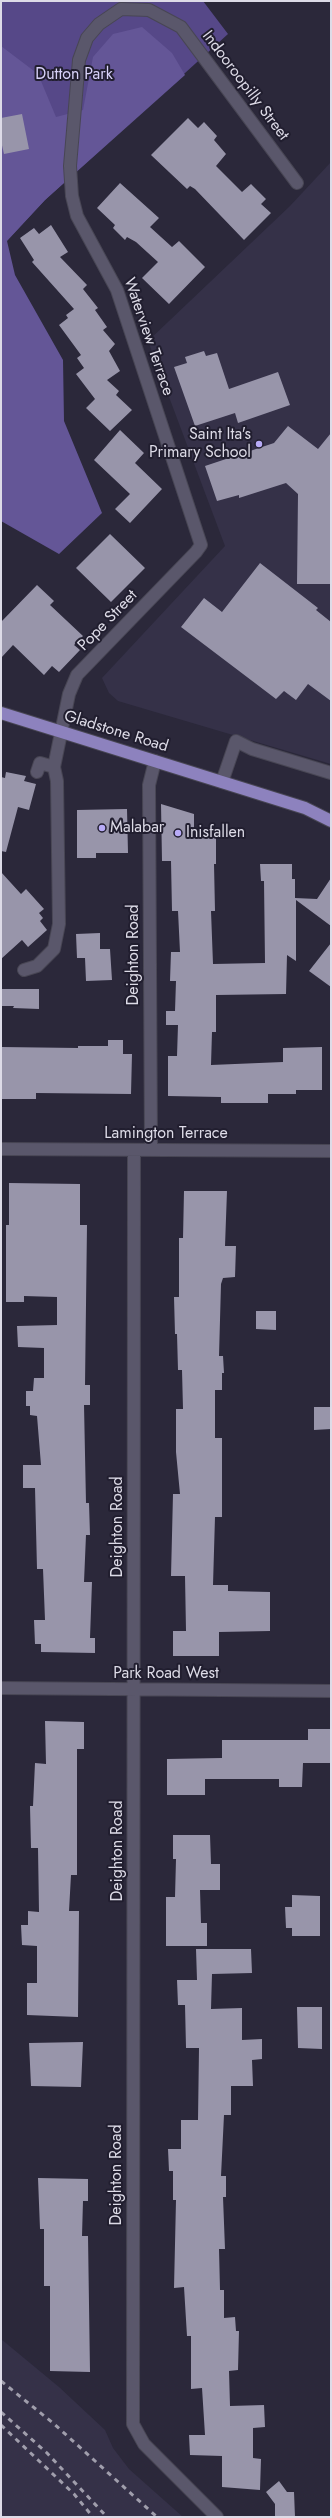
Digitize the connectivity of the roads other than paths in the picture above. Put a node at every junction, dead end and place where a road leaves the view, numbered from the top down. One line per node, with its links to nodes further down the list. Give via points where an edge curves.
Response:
1 (162, 16): 2 (street, Indooroopilly Street, via 182,27); 3 (street, Waterview Terrace, via 149,10 120,9 99,24 87,38 79,60 70,166 72,196 77,216 117,290 201,541)
2 (298, 183)
3 (200, 546): 5 (street, Pope Street, via 77,675 69,694)
4 (1, 712): 5 (main road, Gladstone Road)
5 (60, 732): 6 (main road, Gladstone Road); 7 (street, Pope Street)
6 (155, 761): 10 (main road, Gladstone Road); 14 (street, Deighton Road, via 149,786)
7 (54, 767): 8 (street, via 40,763); 12 (street, Pope Street, via 57,781 59,924 54,949 37,966)
8 (37, 772)
9 (331, 773): 10 (street, via 252,749 236,741)
10 (222, 782): 11 (main road, Gladstone Road, via 305,808)
11 (331, 821)
12 (24, 970)
13 (1, 1149): 15 (street, Lamington Terrace)
14 (151, 1150): 15 (street, Lamington Terrace); 16 (street, Lamington Terrace)
15 (134, 1151): 18 (street, Deighton Road)
16 (331, 1151)
17 (1, 1688): 18 (street, Park Road West)
18 (134, 1690): 19 (street, Park Road West); 20 (street, Deighton Road, via 133,2424 144,2444)
19 (331, 1691)
20 (217, 2517)

